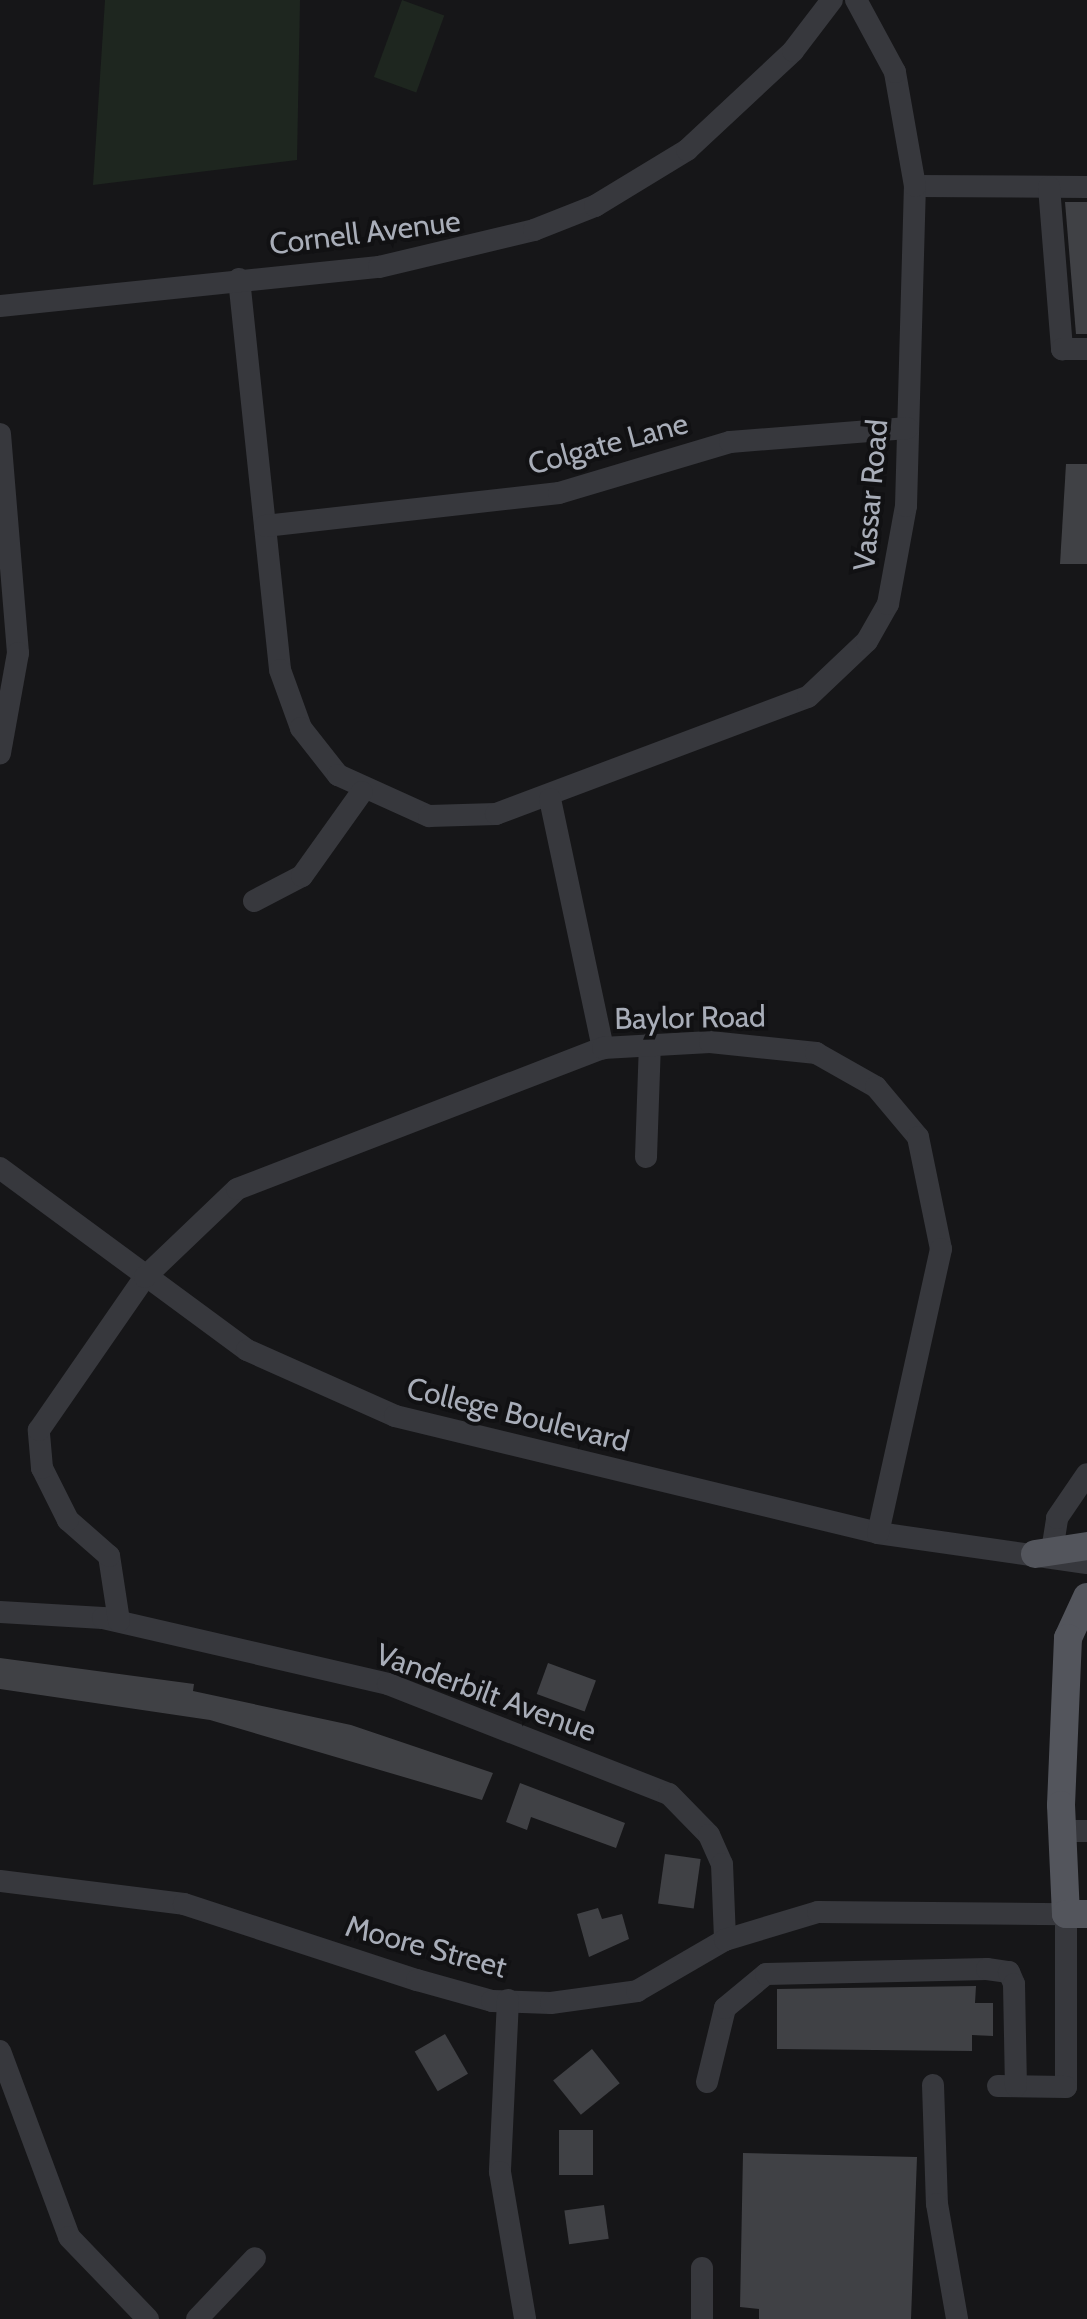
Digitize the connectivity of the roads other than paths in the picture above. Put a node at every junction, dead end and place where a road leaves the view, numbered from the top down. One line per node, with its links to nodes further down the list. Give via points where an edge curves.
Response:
1 (832, 0): 6 (street, Cornell Avenue, via 736,108 595,206 436,258)
2 (856, 0): 3 (street, Vassar Road, via 895,72)
3 (915, 186): 4 (street); 9 (street, Vassar Road)
4 (1048, 186): 5 (street); 8 (street, via 1062,349)
5 (1087, 186)
6 (239, 279): 7 (street, Cornell Avenue); 11 (street, Vassar Road)
7 (0, 306)
8 (1087, 349)
9 (907, 428): 11 (street, Colgate Lane, via 730,442 559,493); 15 (street, Vassar Road, via 902,557 888,604 840,672 792,704)
10 (0, 434): 12 (street)
11 (265, 526): 14 (street, Vassar Road, via 286,694 320,757)
12 (5, 558): 13 (street, via 17,677)
13 (0, 753)
14 (362, 792): 15 (street, Vassar Road, via 463,818); 16 (street, via 302,876)
15 (550, 798): 18 (street)
16 (254, 901)
17 (650, 1044): 18 (street, Baylor Road); 19 (street); 23 (street, Baylor Road, via 816,1053 876,1088 918,1138 941,1249)
18 (603, 1048): 21 (street, Baylor Road, via 237,1190)
19 (646, 1157)
20 (0, 1168): 21 (street, College Boulevard)
21 (144, 1277): 23 (street, College Boulevard, via 247,1350 395,1416); 29 (street, Baylor Road, via 39,1430 42,1468 68,1520 110,1556)
22 (1087, 1474): 25 (street)
23 (878, 1533): 25 (street, College Boulevard)
24 (1087, 1546): 25 (main road)
25 (1043, 1553): 26 (street, College Boulevard)
26 (1087, 1563)
27 (1087, 1596): 30 (main road, via 1064,1670)
28 (0, 1612): 29 (street, Vanderbilt Avenue)
29 (119, 1622): 33 (street, Vanderbilt Avenue, via 388,1684 669,1794 709,1835 722,1864)
30 (1075, 1831): 32 (main road)
31 (0, 1880): 34 (street, Moore Street, via 184,1904)
32 (1076, 1914): 33 (street, Moore Street, via 818,1912); 38 (street)
33 (725, 1940): 34 (street, Moore Street, via 637,1991 596,2001)
34 (508, 2000): 43 (street, via 500,2172)
35 (0, 2051): 41 (street, via 69,2238)
36 (707, 2082): 38 (street, via 725,2008 766,1974 968,1969 1010,1972 1007,2086)
37 (934, 2085): 45 (street, via 939,2221)
38 (1077, 2087)
39 (255, 2258): 42 (street)
40 (702, 2268): 44 (street)
41 (148, 2319)
42 (197, 2319)
43 (525, 2319)
44 (702, 2319)
45 (958, 2319)

